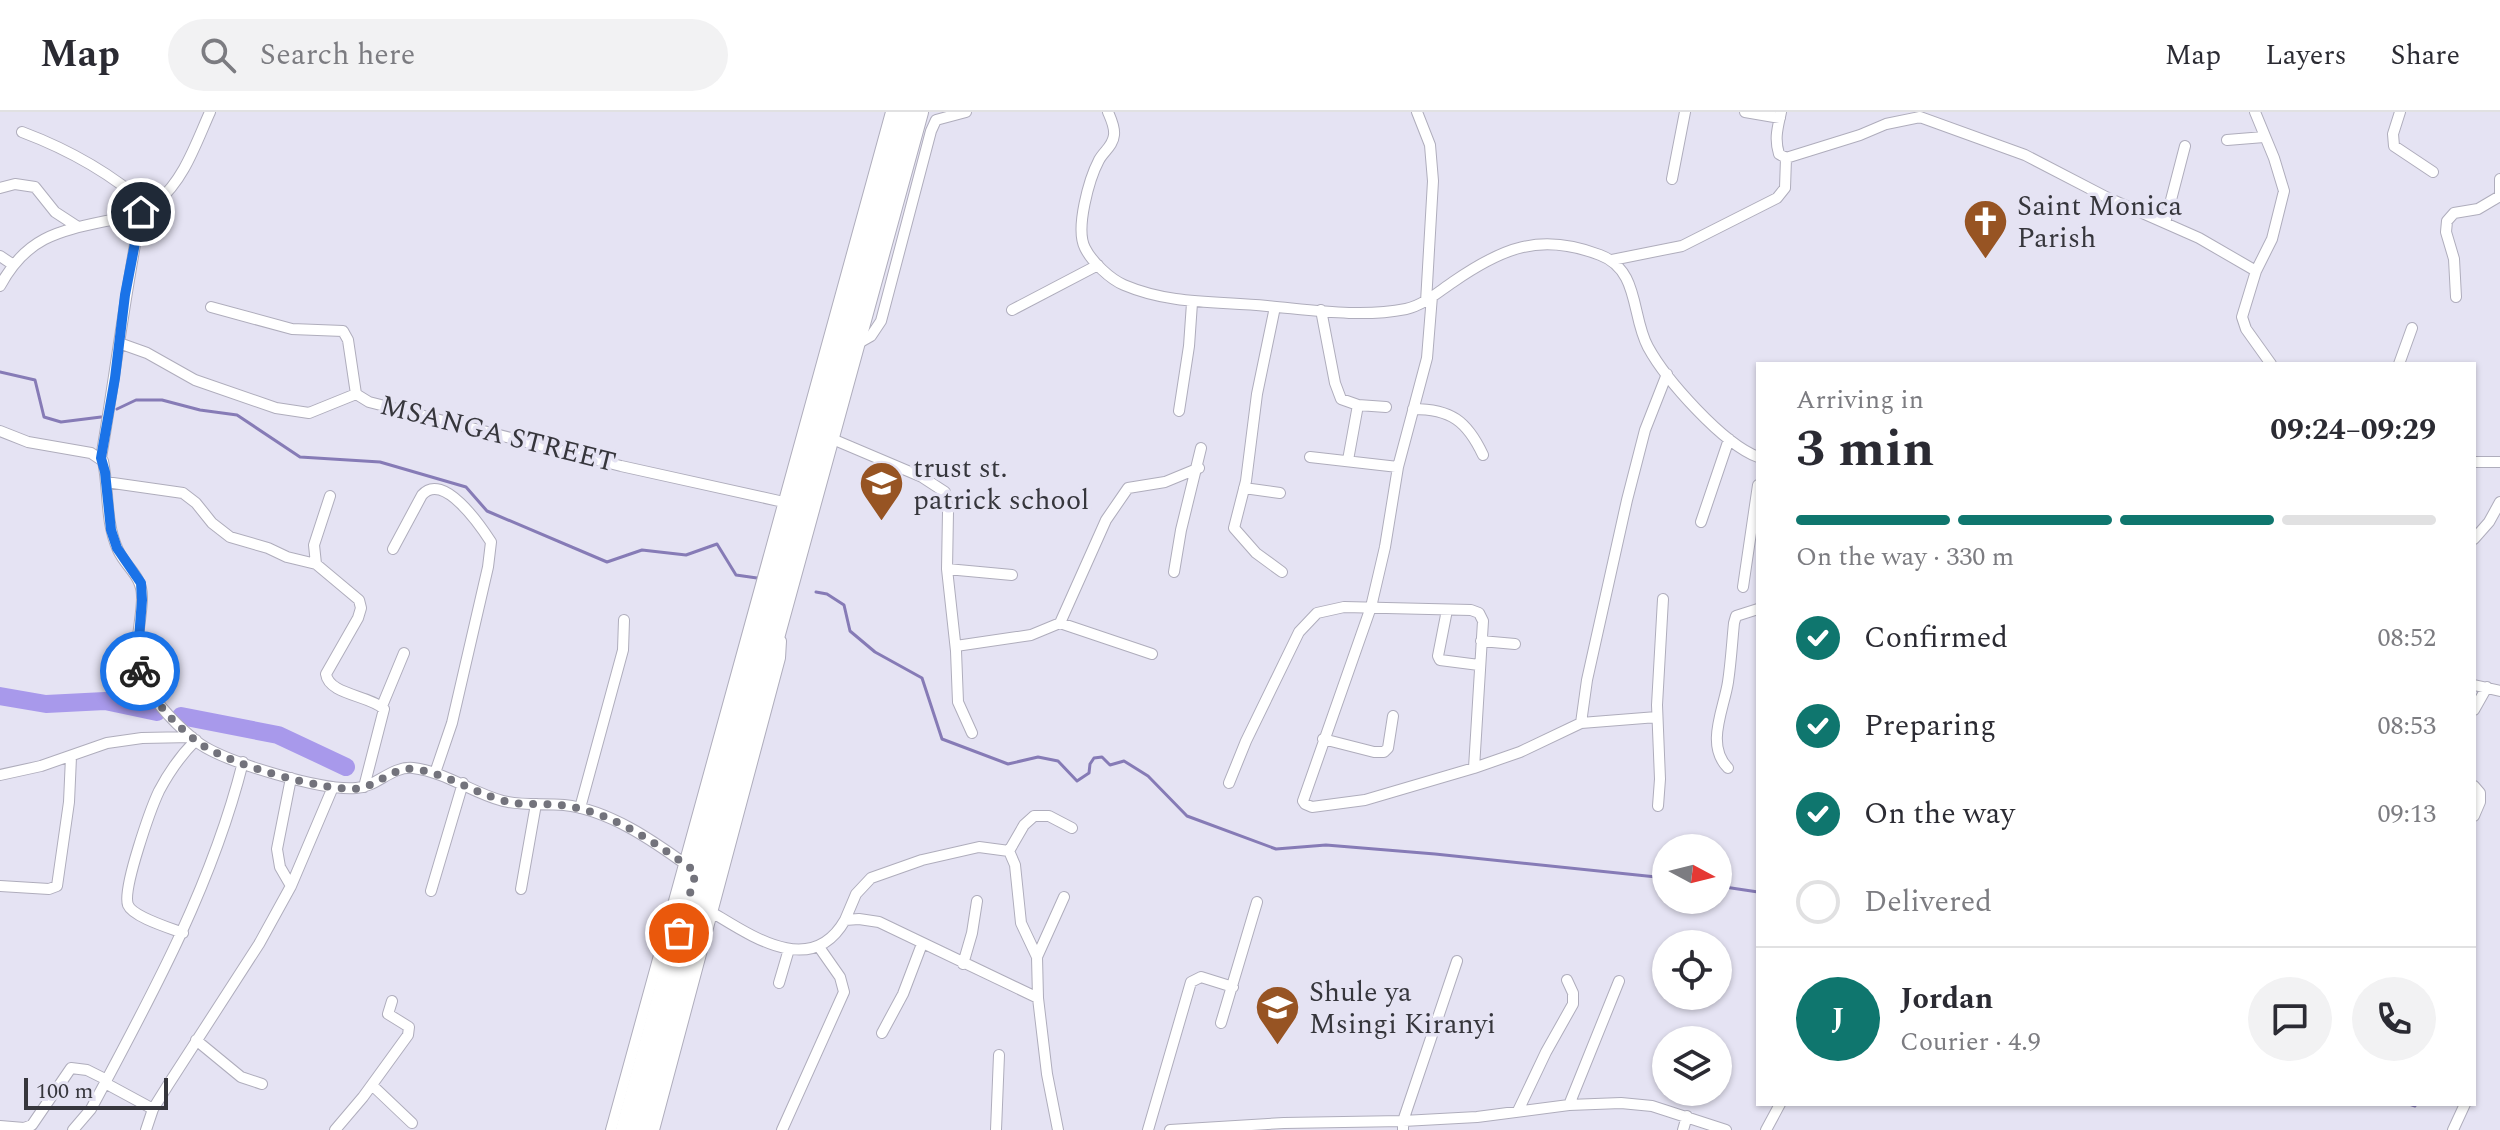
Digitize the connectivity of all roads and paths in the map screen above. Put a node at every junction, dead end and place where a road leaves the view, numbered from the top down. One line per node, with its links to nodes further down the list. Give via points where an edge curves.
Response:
1 (210, 112): 24 (street, via 186,166 172,187)
2 (891, 112): 69 (street)
3 (904, 112): 69 (highway)
4 (966, 112): 11 (street)
5 (1108, 112): 30 (street, via 1115,133 1099,160 1081,224 1084,246)
6 (1417, 112): 34 (street, via 1430,145 1433,181)
7 (1685, 112): 20 (street)
8 (1745, 112): 12 (street)
9 (2255, 112): 15 (street)
10 (2400, 112): 19 (street, via 2394,146)
11 (931, 115): 51 (highway)
12 (1780, 115): 18 (street, via 1777,147)
13 (1922, 115): 18 (street); 25 (street, via 2025,155)
14 (22, 132): 24 (street, via 99,167)
15 (2264, 137): 16 (street); 31 (street, via 2284,191 2272,239)
16 (2227, 140)
17 (2185, 146): 25 (street)
18 (1786, 158): 28 (street, via 1785,188 1777,198 1682,246)
19 (2433, 172)
20 (1672, 179)
21 (2500, 179): 23 (street)
22 (0, 188): 26 (street, via 35,187 55,212)
23 (2500, 196): 33 (street, via 2478,209 2454,213 2447,221)
24 (145, 210): 26 (street); 41 (street)
25 (2165, 223): 31 (street)
26 (78, 227): 29 (street, via 35,244)
27 (0, 256): 29 (street)
28 (1612, 260): 34 (street, via 1567,247 1512,248); 44 (street, via 1632,289 1647,345)
29 (12, 264): 32 (street)
30 (1098, 265): 35 (street, via 1120,284); 38 (street)
31 (2256, 271): 42 (street, via 2242,317)
32 (0, 286)
33 (2456, 297)
34 (1429, 299): 39 (street, via 1374,312); 48 (street, via 1427,358)
35 (1192, 303): 37 (street); 49 (street)
36 (211, 307): 45 (street, via 292,329 343,331)
37 (1275, 307): 39 (street); 64 (street)
38 (1012, 310)
39 (1321, 310): 46 (street, via 1337,392)
40 (2412, 328): 43 (street)
41 (119, 343): 45 (street, MSANGA STREET, via 195,380 276,408 309,413); 57 (street)
42 (2270, 362)
43 (2400, 362)
44 (1667, 374): 52 (street); 99 (street, via 1630,486)
45 (356, 394): 69 (street, MSANGA STREET, via 466,427)
46 (1358, 405): 47 (street); 58 (street)
47 (1386, 407)
48 (1413, 409): 54 (street, via 1461,421); 61 (street)
49 (1179, 411)
50 (0, 431): 57 (street)
51 (830, 438): 74 (street, via 945,492); 83 (highway)
52 (1729, 439): 55 (street); 70 (street)
53 (1201, 448): 62 (street)
54 (1483, 455)
55 (1756, 456)
56 (1310, 457): 58 (street)
57 (101, 458): 63 (street)
58 (1348, 460): 61 (street)
59 (2476, 462): 60 (street)
60 (2500, 462)
61 (1398, 467): 80 (street)
62 (1199, 468): 75 (street); 85 (street, via 1165,482 1128,488 1106,520)
63 (106, 482): 73 (street, via 180,491 230,537); 101 (street, via 117,548 141,583 140,672 151,692)
64 (1244, 488): 65 (street); 76 (street, via 1234,528)
65 (1280, 493)
66 (330, 496): 73 (street, via 314,545)
67 (1756, 499): 78 (street)
68 (2500, 502): 71 (street)
69 (789, 503): 102 (highway); 123 (street)
70 (1701, 522)
71 (2476, 537)
72 (393, 549): 108 (street, via 422,495 434,488 466,509 491,542 452,723)
73 (316, 564): 95 (street, via 361,604 328,667 327,682)
74 (947, 569): 77 (street); 88 (street)
75 (1174, 572)
76 (1282, 572)
77 (1012, 575)
78 (1743, 587)
79 (1663, 599): 98 (street)
80 (1371, 607): 81 (street); 103 (street); 112 (street, via 1344,607 1310,618)
81 (1447, 610): 86 (street, via 1479,613); 91 (street, via 1440,660)
82 (1756, 610): 107 (street, via 1736,616 1734,623 1717,735)
83 (781, 619): 102 (highway); 131 (street, via 780,658)
84 (624, 620): 118 (street, via 623,650)
85 (1060, 623): 88 (street, via 1031,635); 90 (street)
86 (1481, 641): 87 (street); 91 (street)
87 (1515, 644)
88 (956, 646): 100 (street, via 958,702)
89 (404, 653): 95 (street)
90 (1152, 654)
91 (1479, 665): 106 (street)
92 (2476, 685): 93 (street)
93 (2487, 687): 94 (street); 96 (street)
94 (2500, 691)
95 (382, 706): 114 (street, via 384,719)
96 (2476, 706)
97 (1393, 716): 103 (street, via 1384,752)
98 (1657, 717): 99 (street); 117 (street)
99 (1581, 723): 106 (street)
100 (972, 733)
101 (194, 738): 104 (street, via 131,739); 105 (street); 133 (street, via 158,792 127,895 134,912)
102 (740, 739): 120 (highway)
103 (1323, 739): 106 (street, via 1303,801 1309,806 1365,800)
104 (71, 757): 109 (street); 124 (street, via 57,886)
105 (243, 762): 110 (street); 133 (street)
106 (1474, 768)
107 (1728, 768)
108 (435, 773): 111 (street); 114 (street, via 401,769)
109 (0, 775)
110 (291, 778): 113 (street); 125 (street, via 277,849)
111 (463, 783): 116 (street, via 504,801); 127 (street)
112 (1229, 783)
113 (333, 787): 114 (street); 125 (street)
114 (364, 787)
115 (2476, 788): 119 (street)
116 (536, 804): 118 (street); 126 (street)
117 (1658, 806)
118 (580, 808): 123 (street, via 659,845)
119 (2476, 811)
120 (719, 815): 123 (highway); 167 (highway)
121 (1072, 828): 122 (street, via 1049,816 1034,816)
122 (1009, 851): 132 (street, via 979,847 871,878 856,894); 137 (street, via 1021,923)
123 (690, 868): 165 (street); 166 (highway)
124 (0, 886)
125 (291, 886): 148 (street)
126 (521, 889)
127 (431, 891)
128 (1064, 897): 137 (street)
129 (977, 901): 139 (street)
130 (1257, 902): 143 (street)
131 (713, 913): 136 (street, via 747,934); 168 (street)
132 (845, 920): 134 (street, via 879,922); 135 (street)
133 (183, 933): 150 (street)
134 (922, 944): 139 (street); 147 (street)
135 (819, 947): 136 (street); 169 (street, via 844,992)
136 (789, 949): 142 (street)
137 (1037, 957): 144 (street)
138 (1457, 961): 161 (street)
139 (963, 964): 144 (street)
140 (1567, 980): 157 (street, via 1573,1004)
141 (1619, 981): 153 (street)
142 (779, 983)
143 (1233, 987): 146 (street); 172 (street, via 1201,977 1191,982)
144 (1038, 998): 171 (street)
145 (392, 1001): 152 (street, via 388,1014 409,1031)
146 (1221, 1023)
147 (882, 1033)
148 (196, 1040): 151 (street, via 241,1077); 156 (street)
149 (999, 1055): 170 (street)
150 (106, 1082): 156 (street); 160 (street, via 87,1070 71,1068 32,1125); 162 (street)
151 (262, 1084)
152 (372, 1085): 159 (street); 164 (street)
153 (1569, 1105): 157 (street); 158 (street, via 1633,1103)
154 (1779, 1106): 176 (street)
155 (2464, 1106): 177 (street)
156 (153, 1109): 163 (street)
157 (1518, 1111): 161 (street)
158 (1687, 1116): 174 (street); 175 (street)
159 (412, 1123)
160 (0, 1126)
161 (1403, 1126): 173 (street, via 1228,1125)
162 (73, 1130)
163 (146, 1130)
164 (335, 1130)
165 (611, 1130)
166 (625, 1130)
167 (643, 1130)
168 (654, 1130)
169 (782, 1130)
170 (996, 1130)
171 (1058, 1130)
172 (1148, 1130)
173 (1170, 1130)
174 (1683, 1130)
175 (1726, 1130)
176 (1766, 1130)
177 (2453, 1130)

